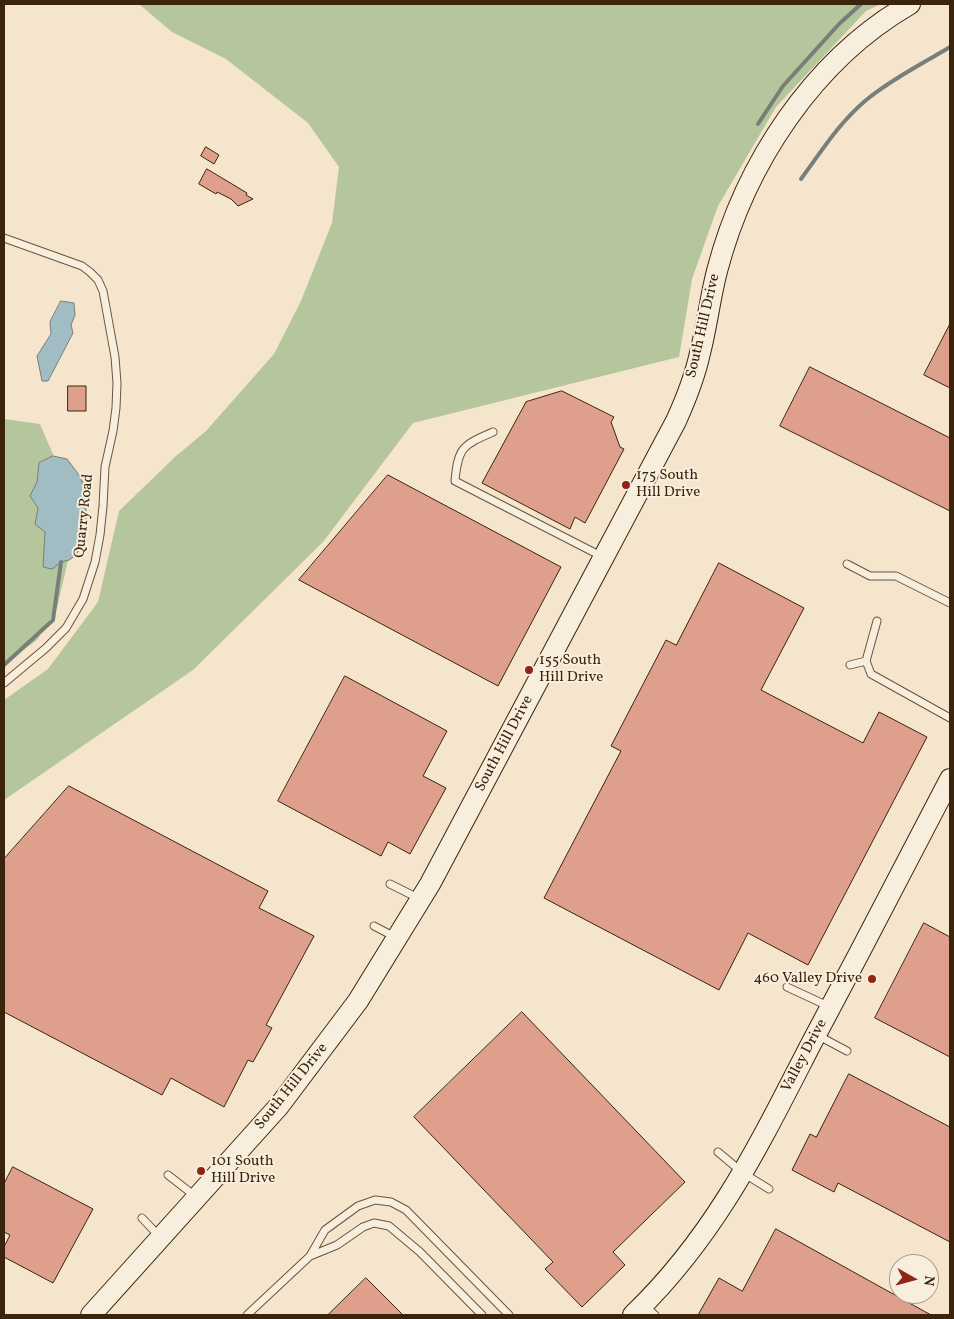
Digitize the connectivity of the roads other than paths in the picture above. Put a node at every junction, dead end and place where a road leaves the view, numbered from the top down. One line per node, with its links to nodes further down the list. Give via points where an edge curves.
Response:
1 (910, 4): 4 (street, South Hill Drive, via 863,36 833,65 805,96 758,167 725,244 713,285 700,354 682,407)
2 (4, 238): 10 (lane, Quarry Road, via 82,266 98,280 103,291 117,383 114,431 104,467 100,535 83,598 66,628)
3 (494, 432): 4 (lane, via 470,442 457,458 455,481)
4 (604, 557): 14 (street, South Hill Drive)
5 (847, 564): 6 (lane, via 870,576 896,576)
6 (950, 604)
7 (877, 621): 8 (lane)
8 (866, 661): 9 (lane); 11 (lane, via 870,674)
9 (850, 665)
10 (4, 683)
11 (950, 718)
12 (950, 779): 18 (street, Valley Drive)
13 (390, 884): 14 (lane)
14 (421, 900): 16 (street, South Hill Drive)
15 (374, 926): 16 (lane)
16 (398, 939): 25 (street, South Hill Drive, via 358,1001 279,1106)
17 (787, 986): 18 (lane)
18 (831, 1007): 19 (street, Valley Drive)
19 (816, 1035): 20 (lane); 22 (street, Valley Drive)
20 (848, 1051)
21 (718, 1152): 22 (lane)
22 (743, 1173): 24 (lane); 29 (street, Valley Drive, via 698,1242)
23 (168, 1175): 25 (lane)
24 (769, 1189)
25 (198, 1198): 27 (street, South Hill Drive)
26 (142, 1218): 27 (lane)
27 (161, 1238): 30 (street, South Hill Drive)
28 (310, 1256): 31 (lane); 32 (lane, via 363,1227 374,1223 389,1226 420,1252); 33 (lane, via 326,1230 358,1206 375,1200 391,1202 406,1210)
29 (644, 1312)
30 (90, 1315)
31 (248, 1315)
32 (482, 1315)
33 (509, 1315)

